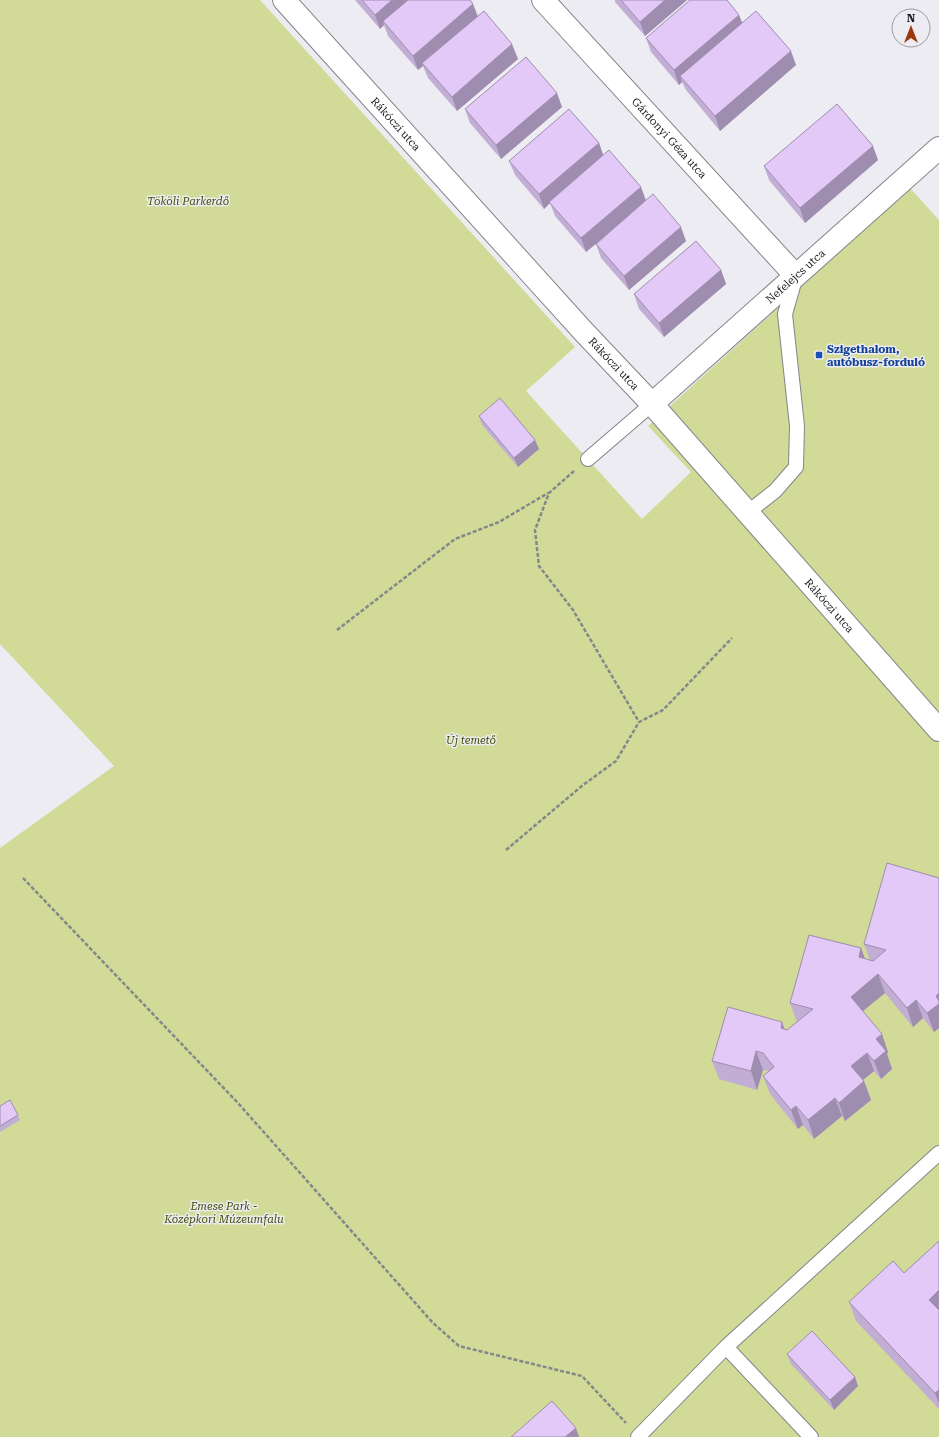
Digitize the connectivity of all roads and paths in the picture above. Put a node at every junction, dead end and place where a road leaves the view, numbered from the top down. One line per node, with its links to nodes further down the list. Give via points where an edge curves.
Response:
1 (284, 0): 5 (street, Rákóczi utca, via 577,325)
2 (543, 0): 4 (street, Gárdonyi Géza utca)
3 (939, 148): 4 (street, Nefelejcs utca)
4 (795, 275): 5 (street, Nefelejcs utca); 8 (lane, via 785,314 797,426 796,467 775,491)
5 (652, 404): 6 (lane); 8 (street, Rákóczi utca)
6 (588, 459): 7 (path)
7 (549, 492): 9 (path, via 499,522 455,539); 11 (path, via 535,530 539,566 573,610)
8 (747, 513): 12 (street, Rákóczi utca)
9 (336, 630)
10 (732, 638): 11 (path, via 663,710)
11 (639, 722): 13 (path, via 616,762 583,785)
12 (939, 730)
13 (506, 850)
14 (23, 878): 17 (path, via 238,1104 433,1322 460,1346 582,1376)
15 (939, 1153): 16 (lane)
16 (726, 1347): 17 (lane); 18 (lane)
17 (638, 1436)
18 (811, 1437)

